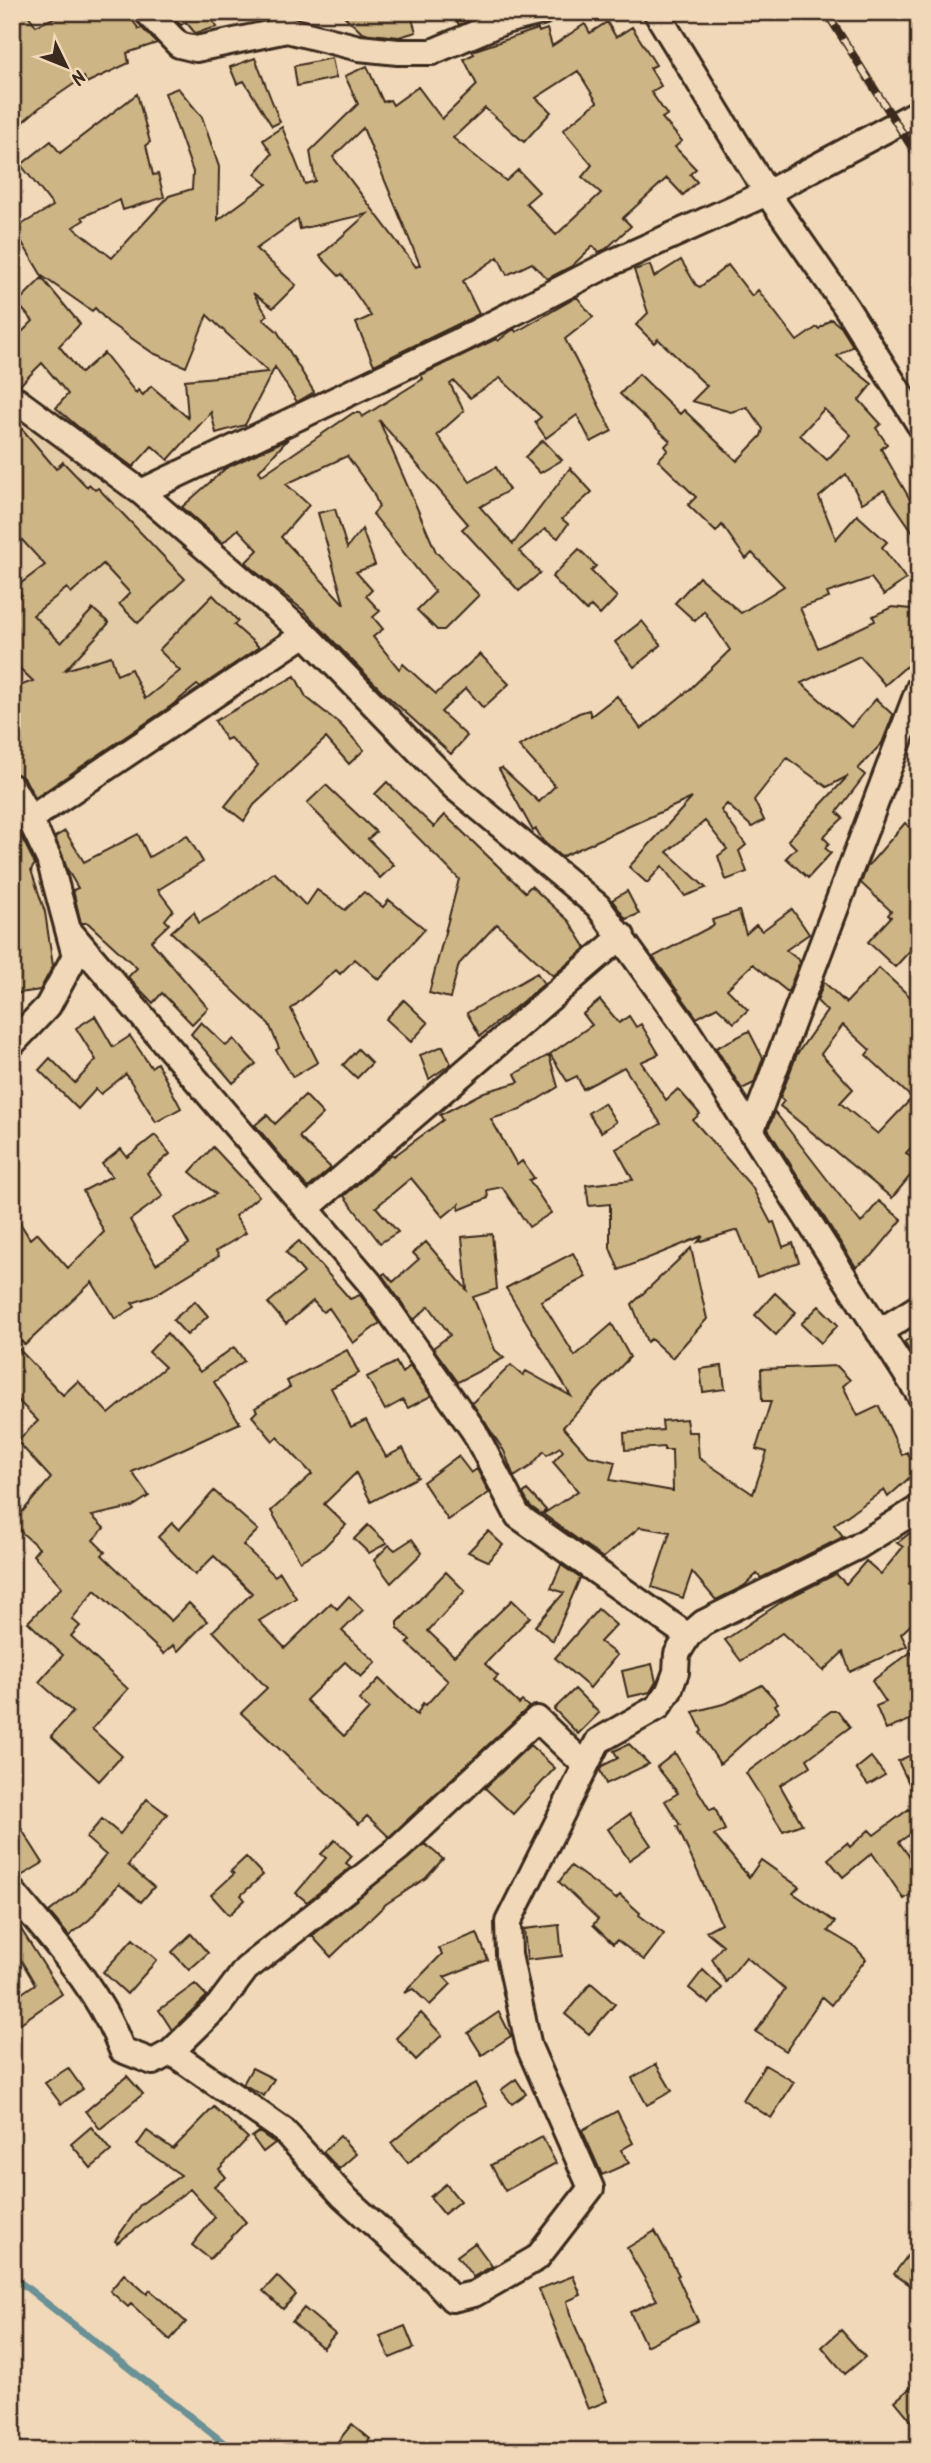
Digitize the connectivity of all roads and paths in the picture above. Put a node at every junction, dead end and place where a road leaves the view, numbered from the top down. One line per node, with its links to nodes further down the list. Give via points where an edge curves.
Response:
1 (147, 12): 2 (street, via 186,48 287,30 359,48 398,52 432,51 505,21)
2 (542, 12)
3 (656, 12): 5 (street)
4 (919, 112): 5 (street)
5 (767, 193): 7 (street); 8 (street, via 611,263 459,341)
6 (12, 397): 8 (street)
7 (919, 424)
8 (141, 492): 9 (street)
9 (305, 634): 12 (street); 14 (street, via 454,787 598,906)
10 (919, 688): 16 (street)
11 (12, 787): 12 (street)
12 (30, 819): 13 (street)
13 (71, 933): 15 (street, via 75,956 65,977 48,1006); 17 (street)
14 (622, 936): 16 (street); 17 (street)
15 (12, 1044)
16 (751, 1132): 19 (street)
17 (306, 1209): 22 (street, via 369,1282 474,1431 518,1516)
18 (919, 1307): 19 (street)
19 (879, 1332): 20 (street)
20 (919, 1394)
21 (919, 1508): 22 (street, via 857,1547 716,1616)
22 (688, 1636): 23 (street, via 677,1654 669,1691 658,1707 608,1732 597,1741)
23 (585, 1765): 25 (street, via 537,1719 399,1848 246,1969 219,2005); 25 (street, via 508,1922 509,1955 528,2047 591,2188 537,2258 474,2294 452,2299 343,2196 283,2130)
24 (12, 1891): 25 (street, via 63,1949 109,2016 122,2050 153,2062)
25 (171, 2052)

